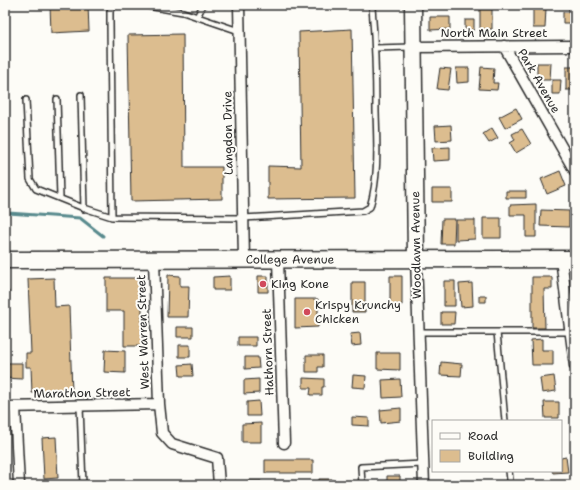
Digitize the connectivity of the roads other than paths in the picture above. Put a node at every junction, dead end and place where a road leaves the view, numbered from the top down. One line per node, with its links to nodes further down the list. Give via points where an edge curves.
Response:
1 (113, 5): 19 (lane, via 110,11)
2 (142, 5): 7 (lane)
3 (203, 5): 7 (lane)
4 (239, 5): 8 (street, Langdon Drive)
5 (370, 5): 12 (lane)
6 (413, 5): 11 (main road, Woodlawn Avenue)
7 (197, 17): 8 (lane)
8 (240, 31): 20 (street, Langdon Drive)
9 (504, 46): 10 (street, North Main Street); 11 (street, North Main Street); 16 (street, Park Avenue)
10 (575, 46)
11 (414, 47): 12 (lane); 21 (main road, Woodlawn Avenue)
12 (375, 48): 20 (lane, via 377,155 376,182 370,207 363,211)
13 (81, 95): 18 (lane)
14 (57, 99): 17 (lane)
15 (26, 100): 17 (lane, via 30,179 36,189)
16 (575, 171)
17 (60, 198): 18 (lane)
18 (84, 208): 19 (lane)
19 (112, 217): 20 (lane)
20 (243, 218): 25 (street, Langdon Drive)
21 (416, 259): 22 (main road, College Avenue); 26 (main road, College Avenue); 27 (street, Woodlawn Avenue)
22 (568, 259): 29 (street)
23 (5, 260): 24 (main road, College Avenue)
24 (154, 260): 25 (main road, College Avenue); 31 (street, West Warren Street)
25 (244, 260): 26 (main road, College Avenue)
26 (278, 260): 35 (street, Hathorn Street)
27 (418, 332): 28 (lane); 36 (street, Woodlawn Avenue)
28 (498, 332): 29 (lane); 34 (lane)
29 (570, 332): 30 (street)
30 (575, 366)
31 (159, 404): 32 (street, Marathon Street); 41 (street, West Warren Street, via 162,434 172,444 217,458)
32 (80, 406): 33 (street, Marathon Street); 40 (lane)
33 (10, 407): 39 (street)
34 (505, 420)
35 (284, 443)
36 (423, 464): 42 (lane, via 361,467); 43 (street, Woodlawn Avenue)
37 (509, 472): 38 (lane)
38 (510, 480)
39 (19, 485)
40 (83, 485)
41 (219, 485)
42 (362, 485)
43 (424, 485)

